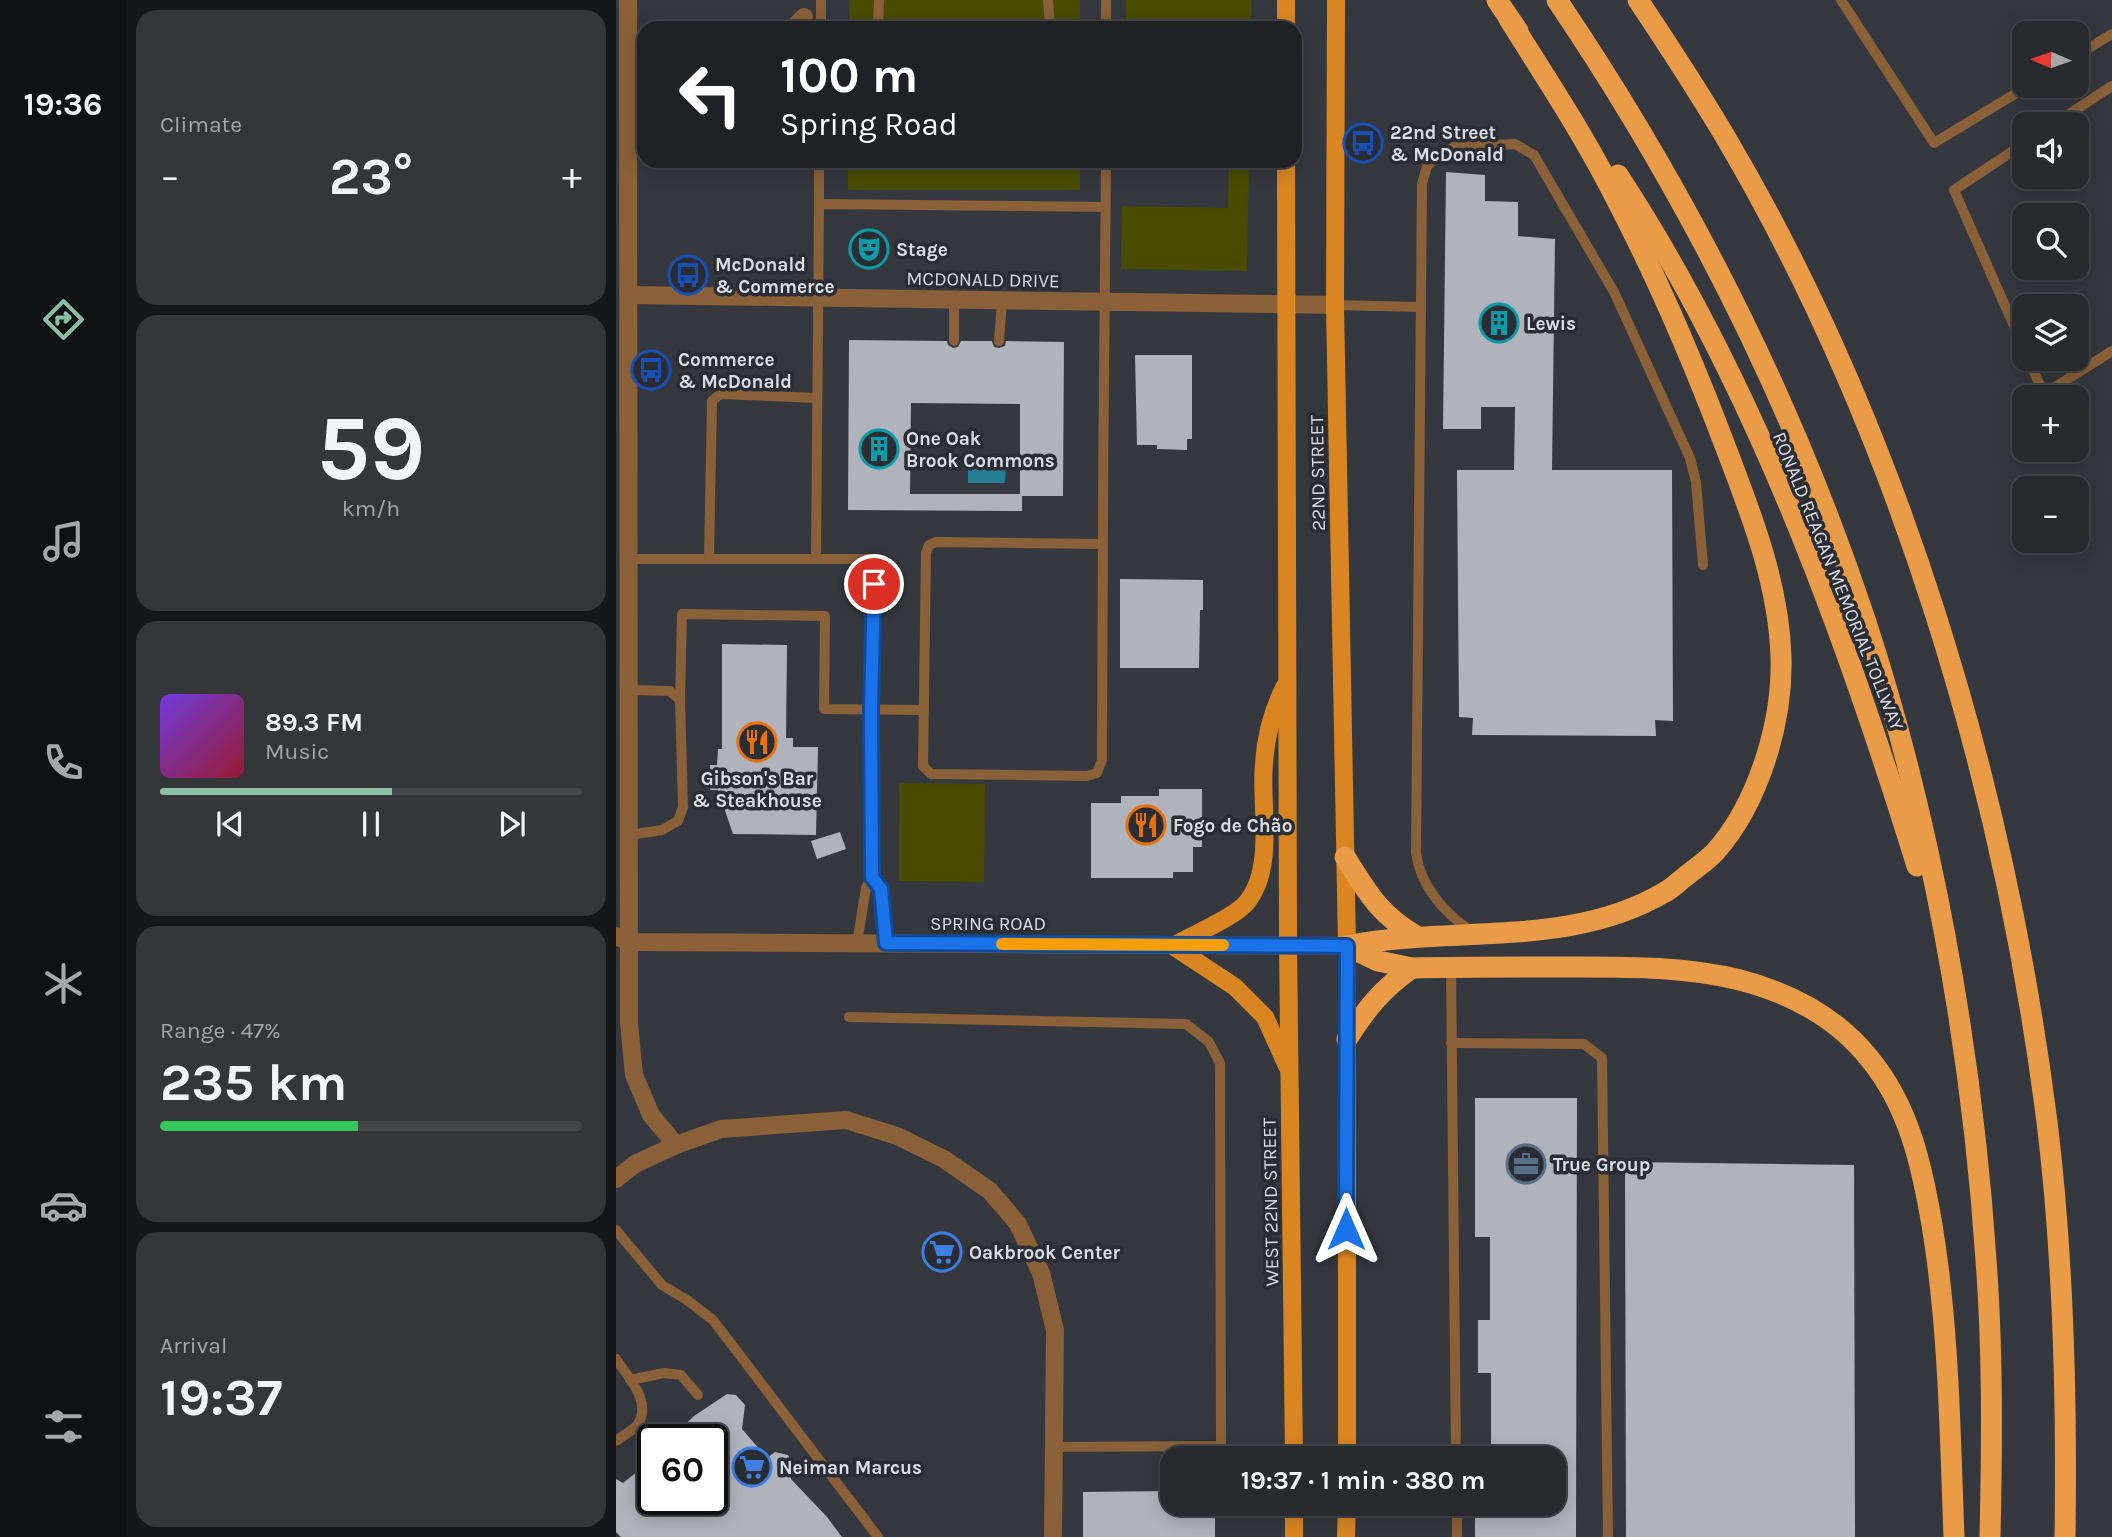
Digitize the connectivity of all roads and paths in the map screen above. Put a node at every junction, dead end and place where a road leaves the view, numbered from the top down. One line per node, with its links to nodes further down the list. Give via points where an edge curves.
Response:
1 (628, 0): 18 (street)
2 (821, 0): 13 (lane)
3 (879, 0): 14 (lane)
4 (1048, 0): 15 (lane)
5 (1106, 0): 16 (lane)
6 (1286, 0): 17 (main road)
7 (1336, 0): 37 (main road, 22ND STREET)
8 (1497, 0): 12 (highway, RONALD REAGAN MEMORIAL TOLLWAY)
9 (1557, 0): 72 (highway, RONALD REAGAN MEMORIAL TOLLWAY, via 1681,200 1780,401 1835,534 1865,621 1916,803)
10 (1639, 0): 81 (highway, via 1726,138 1825,332 1873,443 1942,636 2013,910 2035,1036 2056,1216)
11 (1841, 0): 22 (lane, via 1934,143)
12 (1509, 19): 61 (highway, via 1609,185 1667,303 1739,482 1767,568 1781,658 1777,713 1763,766 1742,813 1716,851 1666,891 1608,918); 72 (highway, RONALD REAGAN MEMORIAL TOLLWAY, via 1583,123 1672,263 1787,501 1877,735 1922,881)
13 (811, 21)
14 (878, 21)
15 (1050, 21)
16 (1106, 21)
17 (1286, 21)
18 (629, 27): 23 (street)
19 (2112, 34): 20 (lane)
20 (2090, 47)
21 (2112, 86): 24 (lane)
22 (2012, 96)
23 (623, 112): 31 (street)
24 (2072, 112)
25 (2012, 152): 39 (lane, via 1954,190)
26 (819, 168): 29 (lane)
27 (1106, 168): 30 (lane)
28 (1286, 168): 36 (main road, 22ND STREET)
29 (819, 204): 30 (lane); 32 (lane)
30 (1105, 207): 35 (lane)
31 (630, 295): 32 (street, MCDONALD DRIVE); 46 (street)
32 (818, 298): 33 (street, MCDONALD DRIVE); 47 (lane)
33 (954, 300): 34 (street, MCDONALD DRIVE); 40 (lane)
34 (1002, 301): 35 (street, MCDONALD DRIVE); 41 (lane)
35 (1104, 302): 36 (street, MCDONALD DRIVE); 48 (lane)
36 (1286, 305): 37 (street, MCDONALD DRIVE); 53 (main road, 22ND STREET)
37 (1335, 305): 38 (lane); 59 (main road, 22ND STREET)
38 (1421, 307): 52 (lane, via 1422,184 1427,166 1454,147 1481,144 1515,144 1534,155 1614,292 1690,458); 61 (lane, via 1416,853 1424,881 1453,919)
39 (2012, 322)
40 (954, 341)
41 (999, 341)
42 (2112, 351): 43 (lane)
43 (2089, 366)
44 (2033, 371): 45 (lane, via 2044,394)
45 (2080, 371)
46 (622, 375): 49 (street)
47 (817, 398): 50 (lane, via 715,396); 51 (lane)
48 (1103, 544): 56 (lane, via 929,545); 56 (lane, via 1102,760 1097,773 931,774 923,766)
49 (629, 559): 50 (lane); 54 (street)
50 (709, 559): 51 (lane)
51 (816, 559): 57 (lane, via 874,559)
52 (1703, 565)
53 (1287, 682): 66 (main road, via 1272,712 1264,764 1261,873 1240,910); 67 (main road, 22ND STREET)
54 (630, 690): 55 (lane, via 670,691); 58 (street)
55 (680, 699): 57 (lane, via 682,614 825,615 824,709); 58 (lane, via 683,807 678,821 662,830)
56 (924, 709): 57 (lane)
57 (871, 710): 60 (lane)
58 (630, 835): 63 (street)
59 (1345, 856): 62 (highway, via 1378,906); 68 (main road, 22ND STREET)
60 (872, 877): 64 (lane); 65 (lane, via 881,889)
61 (1476, 934): 62 (highway)
62 (1416, 936): 68 (highway)
63 (621, 942): 64 (street, SPRING ROAD); 76 (street, via 634,1075 651,1115)
64 (857, 943): 65 (street, SPRING ROAD)
65 (886, 943): 66 (street, SPRING ROAD)
66 (1174, 946): 67 (street, SPRING ROAD); 75 (main road, via 1235,987 1265,1017)
67 (1288, 946): 68 (street, SPRING ROAD); 75 (main road, WEST 22ND STREET)
68 (1347, 946): 70 (highway, via 1378,961); 73 (main road)
69 (1451, 967): 70 (highway); 74 (lane); 97 (highway, via 1653,968 1705,973 1778,993 1812,1009 1847,1033 1870,1059 1898,1102 1925,1186 1945,1327)
70 (1412, 968): 73 (highway, via 1385,987)
71 (849, 1017): 87 (lane, via 1186,1024 1209,1042 1220,1063 1222,1446)
72 (1959, 1030): 98 (highway, RONALD REAGAN MEMORIAL TOLLWAY, via 1986,1260 1992,1415)
73 (1346, 1039): 85 (main road)
74 (1451, 1043): 86 (lane); 96 (lane, via 1584,1044 1602,1058)
75 (1290, 1073): 84 (main road, WEST 22ND STREET)
76 (676, 1145): 77 (street, via 635,1164); 87 (street, via 721,1129 846,1120 897,1136 944,1158 990,1191 1018,1224 1041,1273 1055,1330)
77 (616, 1179)
78 (616, 1230): 91 (lane, via 662,1285 713,1320)
79 (616, 1359): 80 (lane)
80 (631, 1380): 82 (lane, via 664,1373 681,1375); 83 (lane, via 643,1406 638,1424)
81 (2065, 1390): 99 (highway); 100 (highway)
82 (698, 1395)
83 (616, 1441)
84 (1294, 1446)
85 (1347, 1446)
86 (1456, 1446)
87 (1054, 1447): 92 (street)
88 (1294, 1516): 93 (main road)
89 (1347, 1516): 94 (main road)
90 (1457, 1516): 95 (lane)
91 (878, 1537)
92 (1054, 1537)
93 (1294, 1537)
94 (1346, 1537)
95 (1457, 1537)
96 (1608, 1537)
97 (1954, 1537)
98 (1990, 1537)
99 (2065, 1537)
100 (2071, 1537)

